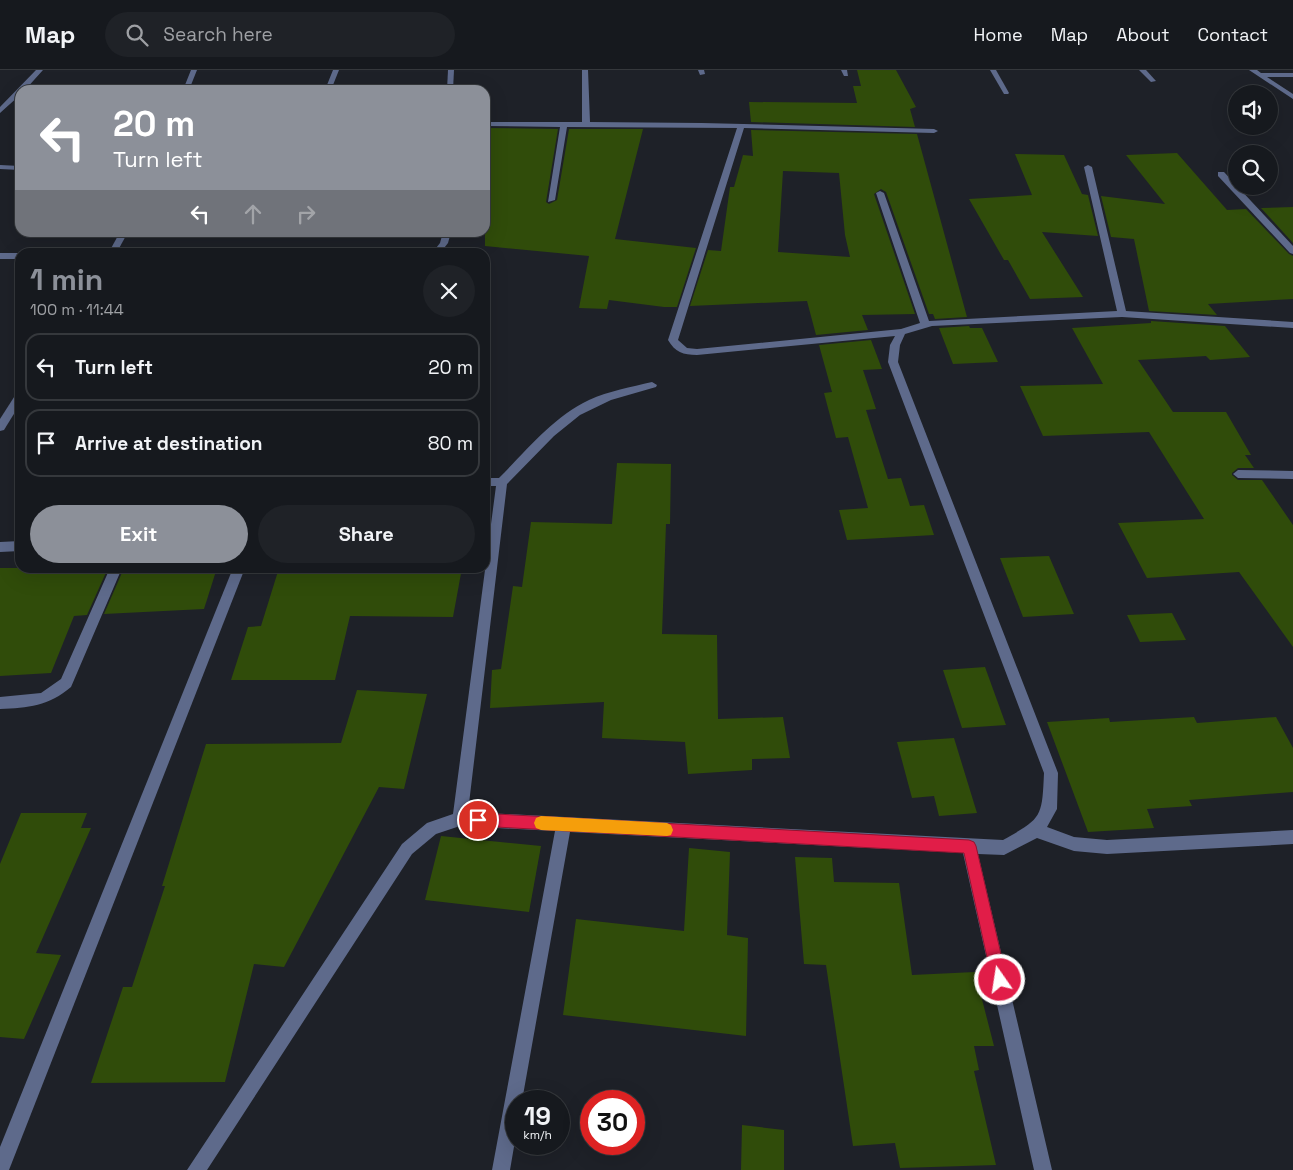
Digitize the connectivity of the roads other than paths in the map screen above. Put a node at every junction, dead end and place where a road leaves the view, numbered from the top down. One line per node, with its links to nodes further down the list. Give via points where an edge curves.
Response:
1 (40, 70): 12 (street)
2 (194, 70): 13 (street)
3 (336, 70): 14 (street)
4 (451, 70): 15 (street)
5 (585, 70): 22 (street)
6 (993, 70): 16 (street)
7 (1142, 70): 11 (street)
8 (1252, 70): 9 (street)
9 (1259, 74): 10 (street); 18 (street)
10 (1293, 75)
11 (1153, 81)
12 (25, 85)
13 (188, 85)
14 (330, 85)
15 (450, 85)
16 (1006, 92)
17 (15, 96): 19 (street)
18 (1293, 98)
19 (0, 112)
20 (490, 124): 21 (street)
21 (564, 124): 22 (street); 30 (street)
22 (586, 124): 23 (street)
23 (741, 126): 24 (street); 41 (street, via 673,340 676,346 684,352 697,352)
24 (934, 131)
25 (0, 167): 27 (street)
26 (1088, 167): 38 (street)
27 (15, 168)
28 (1221, 174): 35 (street)
29 (880, 193): 39 (street)
30 (551, 200)
31 (121, 237): 33 (street)
32 (446, 237): 34 (street)
33 (115, 248)
34 (440, 248)
35 (1293, 251)
36 (0, 256): 37 (street)
37 (15, 256)
38 (1122, 314): 39 (street); 40 (street)
39 (926, 324): 41 (street)
40 (1293, 325)
41 (901, 332): 56 (street, via 893,362 1051,773 1050,809)
42 (652, 385): 48 (street, via 605,398 580,410 557,426)
43 (10, 410): 44 (street)
44 (0, 427)
45 (1238, 474): 46 (street)
46 (1293, 476)
47 (490, 482): 48 (street)
48 (502, 482): 54 (street)
49 (15, 546): 50 (street)
50 (0, 547)
51 (114, 573): 53 (street, via 66,683 55,694 41,700)
52 (238, 573): 59 (street)
53 (0, 703)
54 (460, 818): 55 (street); 60 (street, via 432,828 407,849)
55 (564, 824): 58 (street); 61 (street)
56 (1036, 830): 57 (street, via 1074,844 1107,847); 58 (street, via 1004,848)
57 (1293, 837)
58 (969, 846): 62 (street)
59 (0, 1170)
60 (196, 1170)
61 (500, 1170)
62 (1043, 1170)

